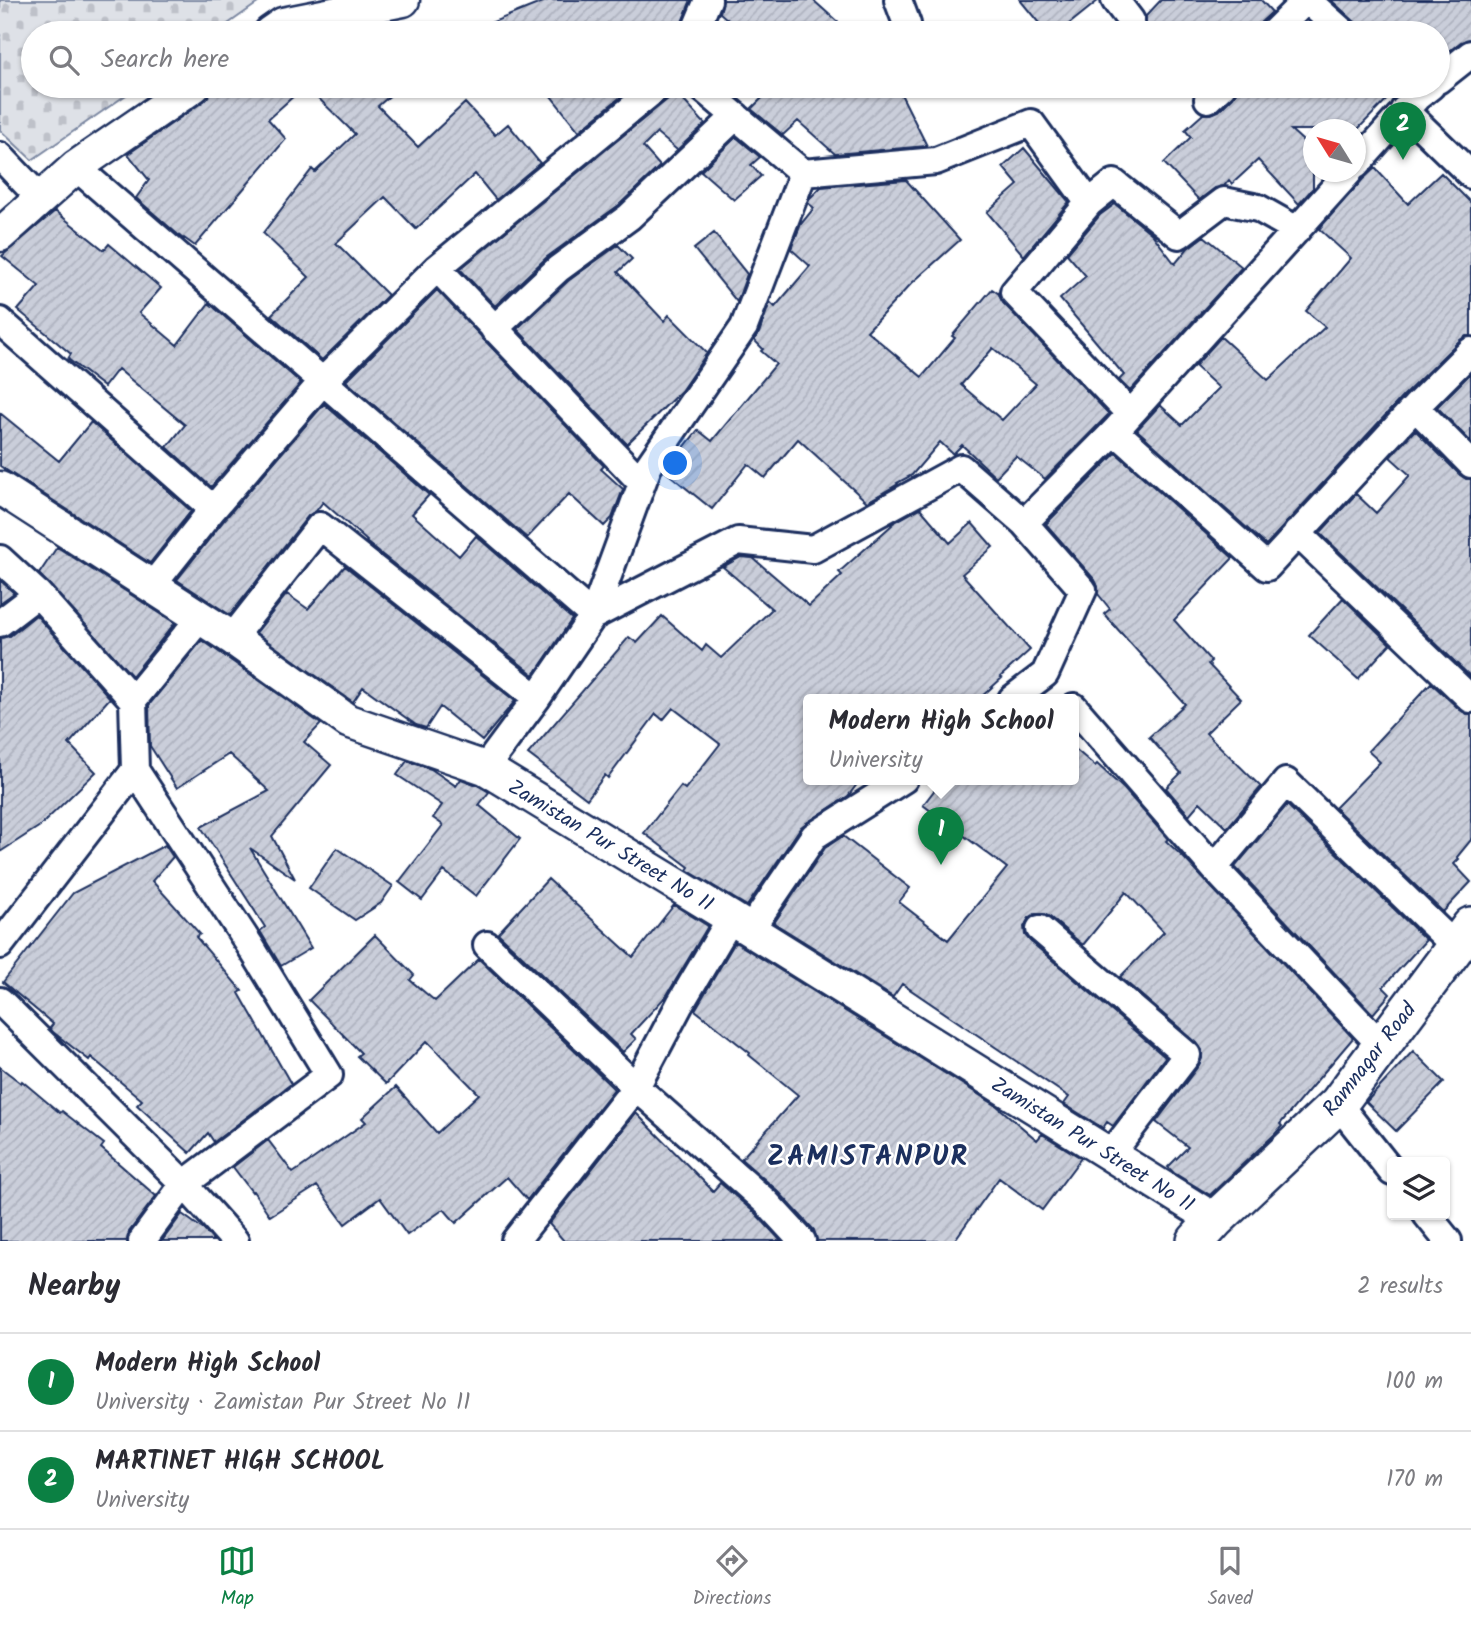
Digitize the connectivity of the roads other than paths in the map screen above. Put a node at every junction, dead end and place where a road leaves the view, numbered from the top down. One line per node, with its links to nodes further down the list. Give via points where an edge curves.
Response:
1 (403, 0): 4 (street)
2 (708, 0): 5 (street)
3 (1306, 0): 6 (street); 7 (street)
4 (298, 21)
5 (699, 21)
6 (1285, 21)
7 (1330, 21)
8 (1471, 54): 9 (street)
9 (1450, 71)
10 (177, 98): 18 (street)
11 (644, 98): 26 (street)
12 (714, 98): 15 (street)
13 (1412, 98): 16 (street)
14 (1416, 98): 20 (street)
15 (736, 116): 19 (street); 28 (street, via 629,217 558,269)
16 (1366, 153)
17 (0, 156): 22 (street)
18 (76, 167): 22 (street); 30 (street)
19 (803, 173): 23 (street, via 936,161 1031,123); 34 (street, via 744,327 648,467)
20 (1471, 175)
21 (1340, 182): 24 (street)
22 (40, 198): 25 (street)
23 (1089, 203): 24 (street, via 1114,183 1179,235 1224,201 1258,208); 32 (street, via 1014,292)
24 (1297, 230): 32 (street)
25 (0, 235)
26 (437, 268): 28 (street); 30 (street)
27 (0, 321): 36 (street)
28 (494, 329): 34 (street)
29 (1471, 351): 31 (street)
30 (324, 381): 36 (street); 42 (street)
31 (1415, 407): 33 (street); 38 (street)
32 (1122, 422): 37 (street); 38 (street, via 1268,567)
33 (1471, 464)
34 (642, 484): 42 (street)
35 (0, 488): 40 (street, Zamistan Pur Street No 11)
36 (213, 509): 40 (street)
37 (1024, 523): 42 (street, via 961,468 813,549 738,541); 46 (street, via 1083,590)
38 (1297, 533): 50 (street)
39 (0, 559): 41 (street)
40 (151, 587): 43 (street, Zamistan Pur Street No 11)
41 (38, 594): 44 (street); 51 (street)
42 (593, 616): 49 (street)
43 (200, 618): 45 (street, Zamistan Pur Street No 11); 51 (street)
44 (0, 623)
45 (232, 638): 49 (street, via 320,526); 53 (street, Zamistan Pur Street No 11, via 348,721)
46 (1045, 674): 47 (street); 48 (street)
47 (1019, 694)
48 (1063, 694)
49 (537, 698): 53 (street)
50 (1471, 699)
51 (133, 700): 54 (street)
52 (1079, 713): 56 (street)
53 (485, 768): 57 (street, Zamistan Pur Street No 11)
54 (135, 770): 60 (street); 68 (street, via 329,1075)
55 (895, 785): 57 (street, via 814,836)
56 (1214, 868): 59 (street, via 1286,782); 63 (street)
57 (740, 924): 64 (street, via 680,1004); 66 (street, Zamistan Pur Street No 11)
58 (1040, 929): 66 (street, via 1188,1055)
59 (1463, 936): 63 (main road, Ramnagar Road)
60 (0, 945)
61 (486, 945): 64 (street)
62 (0, 1001): 68 (street)
63 (1381, 1045): 65 (main road, Ramnagar Road)
64 (636, 1087): 73 (street); 74 (street, via 766,1202)
65 (1338, 1104): 67 (street); 70 (main road, Ramnagar Road)
66 (1111, 1154): 70 (street, Zamistan Pur Street No 11)
67 (1387, 1166)
68 (184, 1184): 71 (street); 72 (street)
69 (1431, 1220): 75 (street)
70 (1206, 1231)
71 (142, 1241)
72 (235, 1241)
73 (515, 1241)
74 (803, 1241)
75 (1448, 1241)

